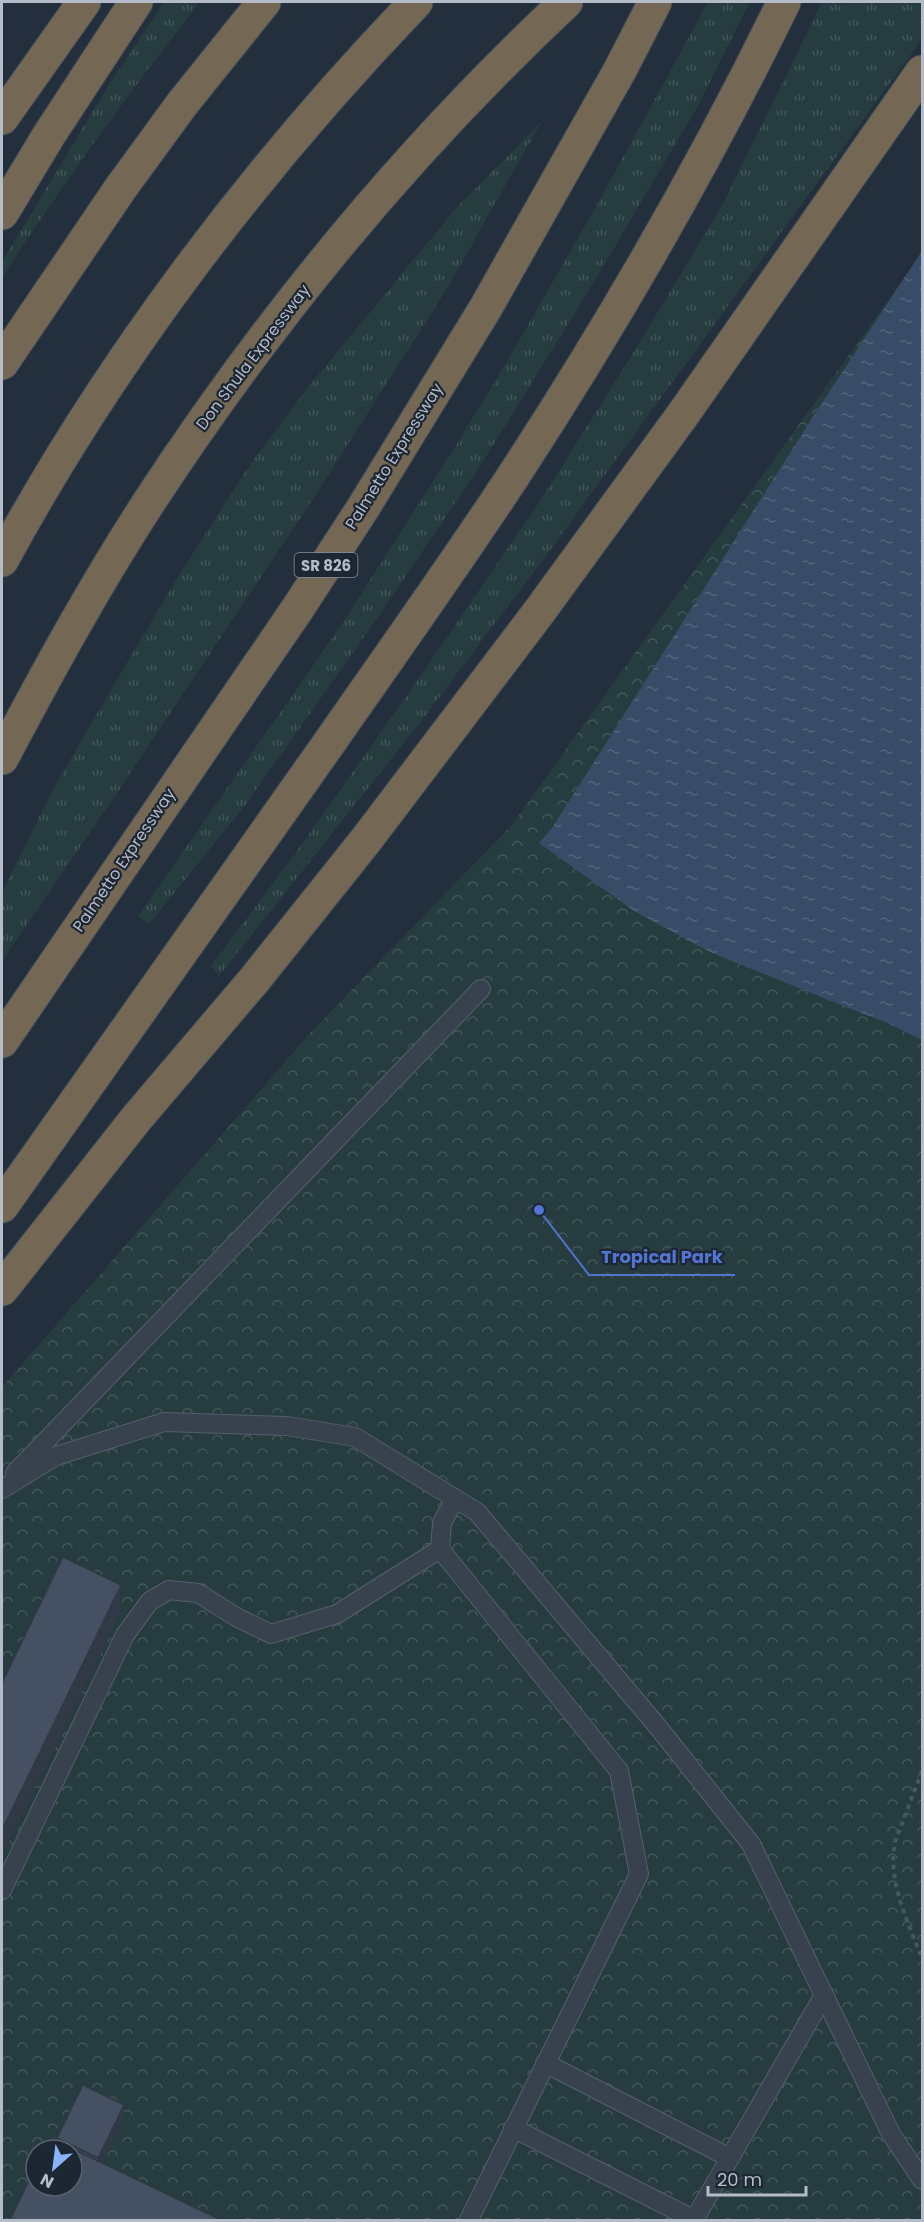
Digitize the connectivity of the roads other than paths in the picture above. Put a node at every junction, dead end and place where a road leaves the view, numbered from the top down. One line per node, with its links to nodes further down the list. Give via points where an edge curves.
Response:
1 (84, 2): 9 (highway)
2 (136, 2): 10 (highway)
3 (264, 2): 11 (highway, via 120,189)
4 (416, 2): 12 (highway, via 298,130 195,262 57,463)
5 (566, 2): 13 (highway, Don Shula Expressway, via 436,132 286,311 215,406 149,502 51,666)
6 (655, 2): 15 (highway, Palmetto Expressway / SR 826, via 485,309 363,508)
7 (784, 2): 16 (highway, via 680,201 514,475)
8 (922, 72): 17 (highway, via 684,413 539,612 255,979 136,1119)
9 (2, 118)
10 (2, 213)
11 (2, 363)
12 (2, 560)
13 (2, 758)
14 (481, 989): 18 (lane)
15 (2, 1041)
16 (2, 1206)
17 (2, 1289)
18 (2, 1488): 19 (lane, via 56,1456 164,1422 287,1426 356,1437)
19 (455, 1499): 20 (lane, via 442,1523); 22 (lane, via 477,1512 658,1726 751,1844)
20 (440, 1549): 21 (lane, via 337,1614 272,1634 198,1593 169,1590 150,1601 125,1635); 23 (lane, via 618,1772 639,1874)
21 (2, 1890)
22 (824, 1995): 25 (lane); 26 (lane, via 891,2134)
23 (545, 2063): 24 (lane); 25 (lane)
24 (513, 2128): 27 (lane); 28 (lane)
25 (730, 2158): 28 (lane)
26 (922, 2180)
27 (469, 2220)
28 (694, 2220)

